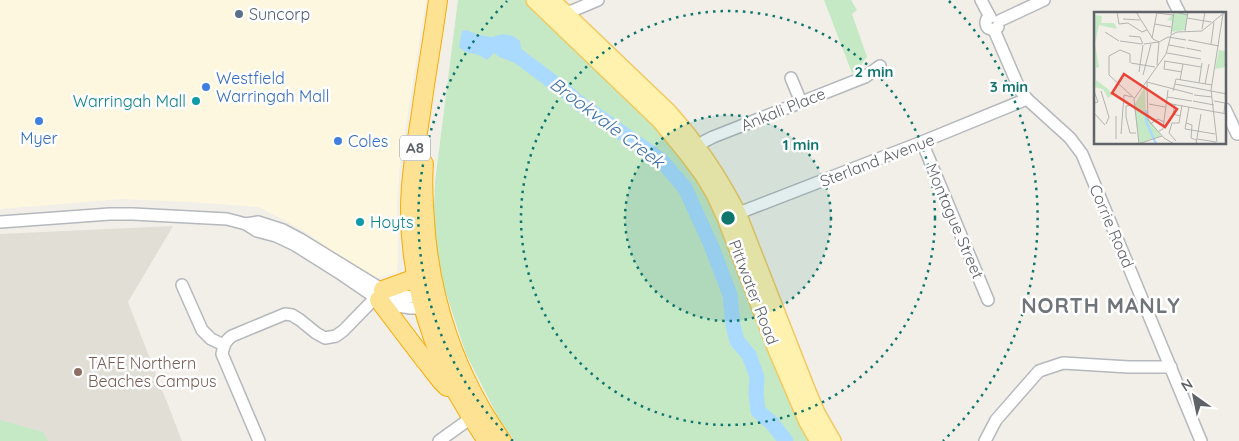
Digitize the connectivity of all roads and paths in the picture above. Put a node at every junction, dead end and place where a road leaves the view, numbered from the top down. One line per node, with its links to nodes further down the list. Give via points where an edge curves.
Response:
1 (438, 0): 22 (highway, A8, via 411,187)
2 (449, 0): 26 (highway, A8, via 423,178)
3 (534, 0): 10 (main road, Pittwater Road)
4 (552, 0): 10 (main road, Pittwater Road)
5 (598, 0): 10 (street)
6 (981, 0): 11 (street, Corrie Road)
7 (1044, 0): 11 (street)
8 (1174, 0): 9 (street)
9 (1179, 12)
10 (560, 16): 19 (main road, Pittwater Road, via 669,112)
11 (994, 22): 14 (street, Corrie Road, via 1018,87)
12 (880, 66): 15 (street, Ankali Place, via 865,76)
13 (792, 78): 15 (street)
14 (1027, 99): 18 (street, Sterland Avenue); 28 (street, Corrie Road, via 1070,138 1082,154)
15 (801, 102): 19 (street, Ankali Place, via 713,137)
16 (1226, 111): 17 (street)
17 (1238, 134)
18 (922, 142): 20 (street, Sterland Avenue); 25 (street, Montague Street)
19 (692, 150): 20 (main road, Pittwater Road, via 714,194)
20 (731, 215): 35 (main road, Pittwater Road, via 794,393); 36 (main road, Pittwater Road, via 817,413)
21 (0, 222): 24 (street, via 110,214 227,219 246,224 258,222 292,234)
22 (416, 278): 24 (highway); 26 (highway, A8)
23 (182, 284): 27 (street, via 202,330)
24 (379, 296): 26 (street, via 397,306 411,308); 27 (street, via 336,336 325,338 292,315 285,314 232,336); 29 (highway, via 442,382)
25 (988, 300)
26 (429, 301): 29 (highway, A8, via 442,362); 34 (highway, A8, via 479,407)
27 (224, 345): 31 (street, via 222,354)
28 (1171, 367): 37 (street, via 1063,363 1039,371 996,420); 38 (street, Corrie Road)
29 (461, 399): 30 (highway, A8)
30 (471, 418): 32 (street); 33 (highway, A8)
31 (259, 441)
32 (439, 441)
33 (487, 441)
34 (502, 441)
35 (818, 441)
36 (833, 441)
37 (986, 441)
38 (1201, 441)

